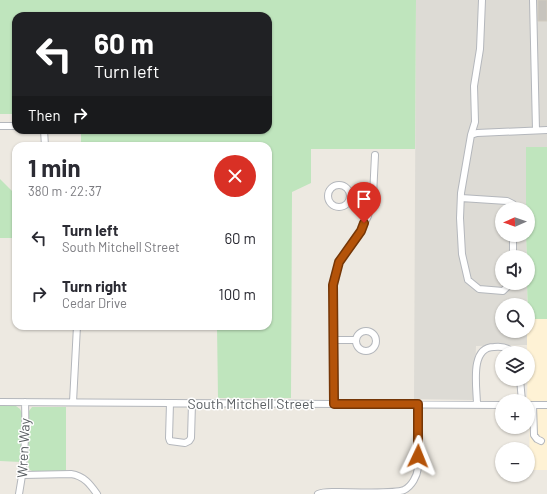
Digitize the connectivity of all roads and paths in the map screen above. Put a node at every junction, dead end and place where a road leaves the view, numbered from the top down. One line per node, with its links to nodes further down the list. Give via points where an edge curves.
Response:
1 (482, 0): 7 (street, via 480,49 474,86 475,122)
2 (533, 0): 5 (street)
3 (0, 126): 4 (street)
4 (12, 126)
5 (536, 130): 6 (street); 7 (street)
6 (547, 130)
7 (471, 135): 10 (street)
8 (375, 155): 11 (street)
9 (350, 198): 11 (street)
10 (461, 198): 12 (street); 13 (street, via 462,254 468,280 479,289)
11 (372, 200): 15 (street, via 361,231 343,255 336,270 333,285)
12 (509, 202)
13 (504, 290)
14 (77, 330): 20 (street)
15 (334, 340): 16 (street); 23 (street)
16 (356, 340)
17 (495, 348): 25 (street, via 486,348 478,357)
18 (0, 402): 19 (street, South Mitchell Street)
19 (25, 402): 20 (street, South Mitchell Street); 31 (street, Wren Way)
20 (73, 402): 21 (street, South Mitchell Street)
21 (170, 403): 22 (street, South Mitchell Street); 22 (street, via 170,441 185,443 191,438)
22 (192, 403): 23 (street, South Mitchell Street)
23 (334, 404): 24 (street, South Mitchell Street)
24 (418, 404): 25 (street, South Mitchell Street); 34 (street, via 418,468 414,480 406,489 395,492)
25 (477, 405): 26 (street, South Mitchell Street)
26 (495, 405)
27 (535, 405): 28 (street)
28 (547, 405)
29 (534, 434): 30 (street)
30 (541, 441)
31 (23, 475): 32 (street, Wren Way); 33 (street, via 76,475 86,481)
32 (19, 494)
33 (97, 494)
34 (318, 494)

